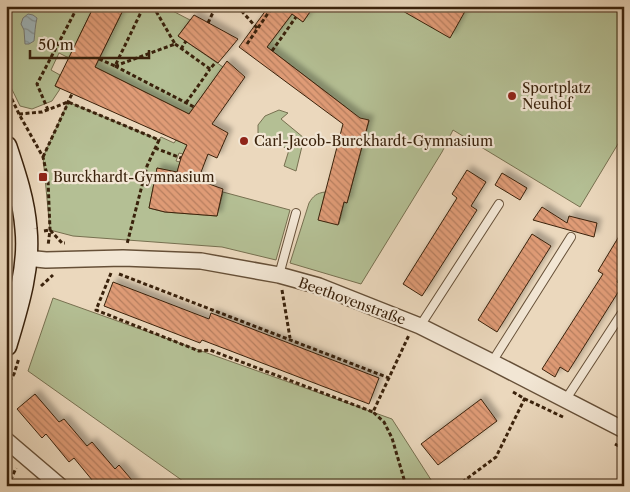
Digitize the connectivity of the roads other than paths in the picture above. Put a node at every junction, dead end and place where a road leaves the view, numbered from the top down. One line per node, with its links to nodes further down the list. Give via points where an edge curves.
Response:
1 (6, 147): 5 (main road, via 25,220)
2 (499, 204): 8 (lane)
3 (296, 213): 6 (lane)
4 (571, 237): 10 (lane)
5 (26, 258): 6 (street, Beethovenstraße, via 122,264 201,261); 9 (main road)
6 (276, 282): 8 (street, Beethovenstraße, via 319,286)
7 (624, 310): 11 (lane)
8 (417, 325): 10 (street, Beethovenstraße)
9 (6, 345)
10 (492, 362): 11 (street, Beethovenstraße)
11 (566, 400): 12 (street, Beethovenstraße)
12 (624, 430)
13 (6, 440): 14 (street)
14 (60, 486)

